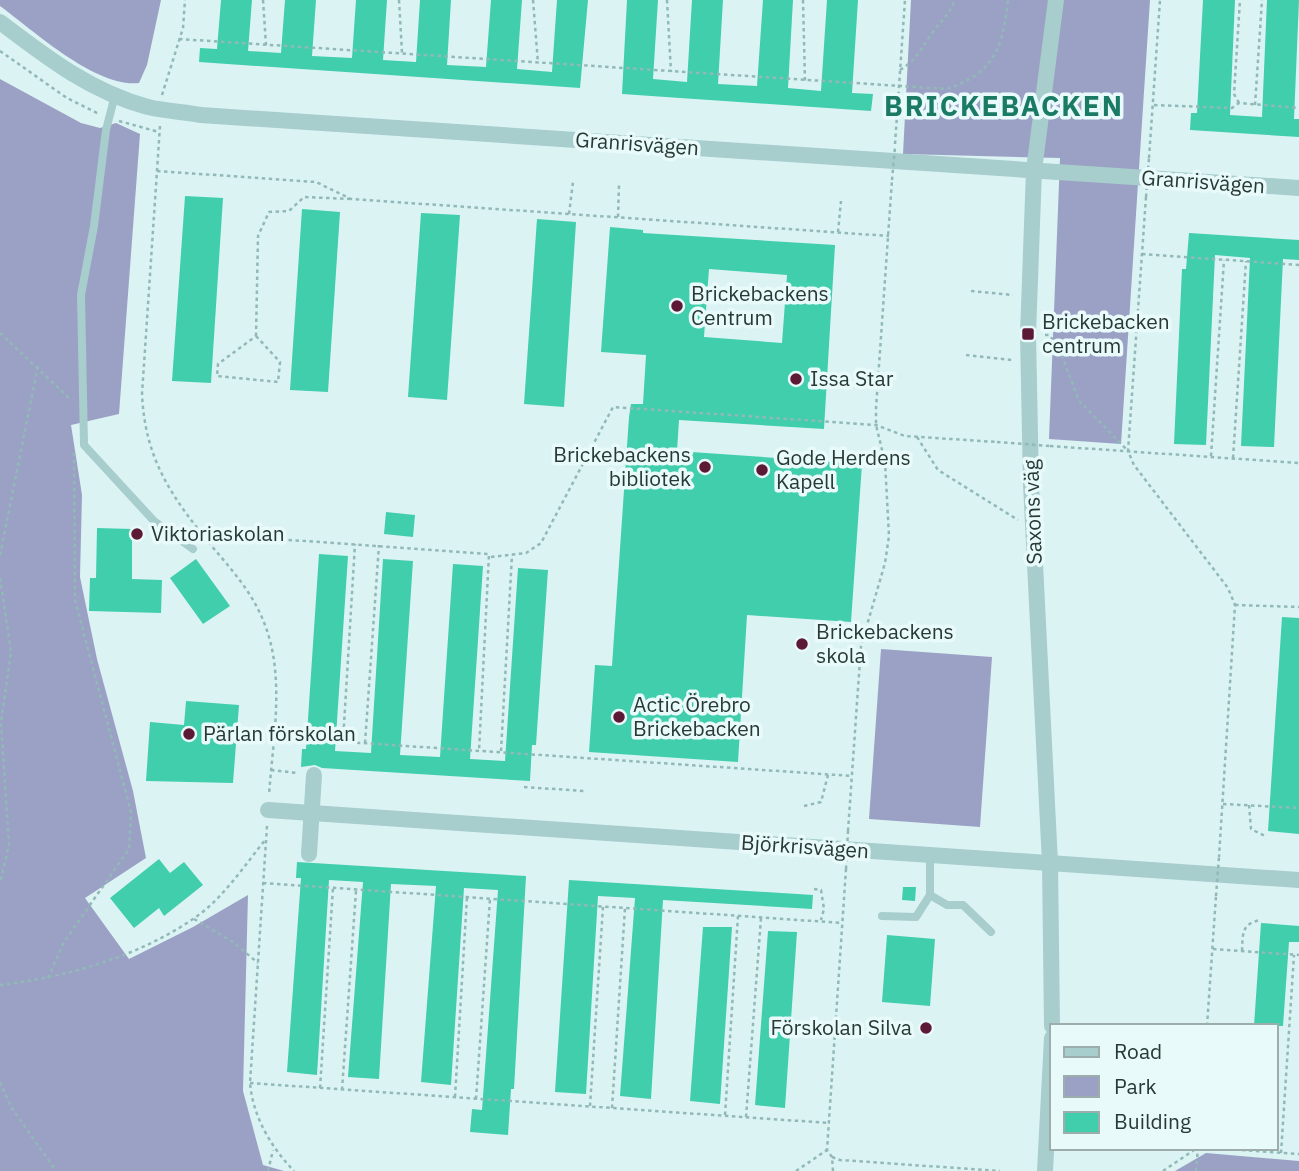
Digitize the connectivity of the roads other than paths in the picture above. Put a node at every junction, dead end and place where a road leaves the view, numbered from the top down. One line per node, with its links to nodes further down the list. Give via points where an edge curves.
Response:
1 (1056, 0): 4 (street, Saxons väg)
2 (0, 22): 3 (street, Granrisvägen, via 78,78)
3 (116, 95): 4 (street, Granrisvägen, via 201,115); 6 (lane, via 81,295 84,445 154,521)
4 (1034, 170): 5 (street, Granrisvägen); 12 (street, Saxons väg, via 1028,334)
5 (1299, 188)
6 (192, 549)
7 (314, 775): 9 (street)
8 (268, 810): 9 (street, Björkrisvägen)
9 (311, 813): 10 (street); 11 (street, Björkrisvägen)
10 (309, 854)
11 (930, 855): 12 (street, Björkrisvägen); 14 (lane)
12 (1050, 863): 13 (street, Björkrisvägen); 17 (street, Saxons väg)
13 (1299, 880)
14 (930, 895): 15 (lane, via 916,917); 16 (lane, via 947,905 963,905)
15 (882, 916)
16 (991, 932)
17 (1052, 1024)
18 (1050, 1076): 19 (street)
19 (1045, 1171)

